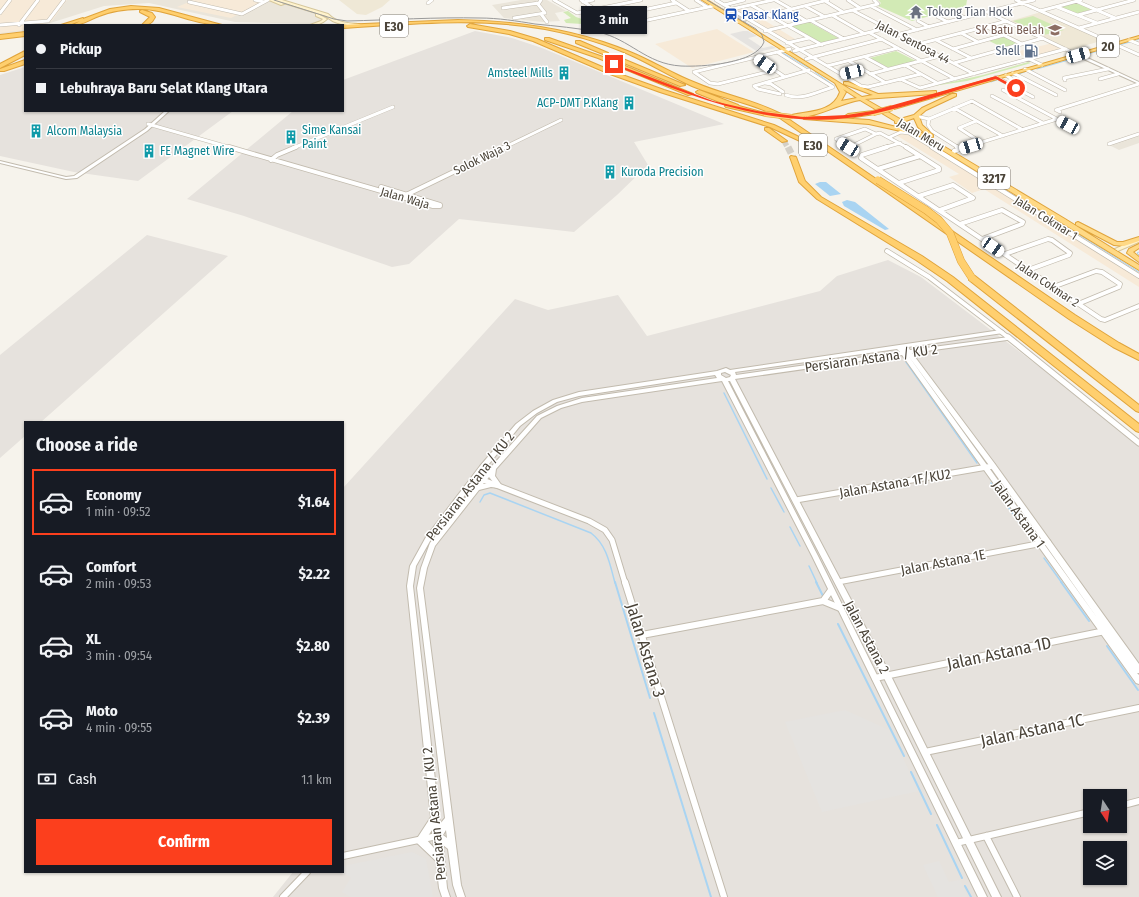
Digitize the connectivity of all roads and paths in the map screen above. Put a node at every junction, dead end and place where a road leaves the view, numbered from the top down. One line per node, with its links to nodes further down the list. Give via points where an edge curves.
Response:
1 (10, 0): 57 (street)
2 (38, 0): 80 (street)
3 (64, 0): 80 (street, via 48,21)
4 (194, 0): 31 (street, via 189,2 242,14)
5 (255, 0): 31 (street)
6 (268, 0): 31 (street)
7 (271, 0): 70 (main road)
8 (278, 0): 9 (main road)
9 (288, 0): 71 (main road)
10 (432, 0): 32 (street)
11 (554, 0): 47 (street, via 575,13)
12 (593, 0): 29 (street)
13 (641, 0): 47 (street)
14 (672, 0): 33 (street)
15 (696, 0): 42 (street)
16 (704, 0): 37 (highway, Jalan Meru / 3217)
17 (711, 0): 43 (highway)
18 (716, 0): 43 (street)
19 (744, 0): 43 (street)
20 (774, 0): 35 (street); 46 (street)
21 (826, 0): 38 (street); 53 (street)
22 (848, 0): 45 (street)
23 (874, 0): 39 (street, via 878,4)
24 (1016, 0): 34 (street)
25 (1034, 0): 34 (street)
26 (1081, 0): 30 (street)
27 (1134, 0): 50 (street)
28 (539, 1): 44 (street); 59 (street, via 545,12)
29 (582, 1): 47 (street)
30 (1076, 1): 40 (street); 50 (street)
31 (264, 2)
32 (428, 3)
33 (676, 3): 51 (street); 64 (street)
34 (1023, 3): 52 (street); 55 (street)
35 (755, 4): 36 (street); 60 (street)
36 (751, 5): 48 (street); 61 (street)
37 (713, 6): 42 (street); 124 (highway, Jalan Meru / 3217)
38 (805, 6): 46 (street); 65 (street)
39 (871, 6): 45 (street); 100 (street)
40 (1057, 6): 52 (street); 63 (street)
41 (133, 7): 58 (highway); 81 (highway, via 105,11); 82 (highway, via 98,14)
42 (707, 7): 51 (street)
43 (724, 7): 48 (street)
44 (503, 8)
45 (860, 8): 49 (street)
46 (789, 9): 60 (street); 73 (street)
47 (596, 10)
48 (732, 10): 101 (street)
49 (852, 10): 53 (street); 97 (street, Jalan Sentosa 44)
50 (1096, 10): 63 (street); 69 (street)
51 (689, 11): 91 (street)
52 (1040, 11): 98 (street)
53 (843, 12): 62 (street)
54 (954, 12): 68 (street)
55 (987, 12): 68 (street); 75 (street)
56 (1139, 12): 69 (street)
57 (0, 13)
58 (173, 14): 85 (highway); 86 (highway)
59 (541, 14): 67 (street); 76 (street)
60 (772, 14): 61 (street)
61 (768, 15): 92 (street)
62 (832, 15): 65 (street); 105 (street)
63 (1078, 15): 79 (street)
64 (613, 17): 72 (street); 91 (street)
65 (825, 17): 73 (street)
66 (938, 17): 78 (street)
67 (514, 18)
68 (965, 18): 78 (street)
69 (1115, 18): 79 (street)
70 (325, 19): 71 (main road); 87 (main road)
71 (331, 19): 90 (main road, via 346,24)
72 (591, 21)
73 (808, 21): 92 (street); 113 (street)
74 (918, 21): 95 (street)
75 (1007, 21): 96 (street); 110 (street)
76 (547, 22)
77 (746, 22): 101 (highway, Jalan Meru / 3217)
78 (948, 22): 95 (street)
79 (1097, 23): 98 (street)
80 (19, 24): 89 (street)
81 (67, 24)
82 (78, 24)
83 (83, 24): 84 (highway, via 110,13 132,10 145,11 152,15 152,19)
84 (146, 24)
85 (192, 24)
86 (215, 24)
87 (315, 24)
88 (445, 24): 90 (highway, E30); 94 (highway, E30); 188 (highway, E30, via 477,27 529,38 612,73); 194 (highway, E30, via 521,32 559,42 711,102); 194 (highway, E30, via 495,25 565,37 721,101); 229 (highway, E30, via 493,22 536,27 572,34 614,47 692,84 766,108)
89 (0, 25)
90 (380, 25): 93 (highway, E30)
91 (626, 25): 99 (street)
92 (788, 26): 101 (street); 108 (street)
93 (344, 27)
94 (344, 27)
95 (929, 27): 100 (street)
96 (987, 27): 103 (street); 107 (street)
97 (887, 28): 102 (street); 106 (street, Jalan Sentosa 44)
98 (1079, 28): 121 (street)
99 (606, 29)
100 (917, 30): 106 (street)
101 (764, 31): 124 (highway, Jalan Meru / 3217)
102 (870, 33): 105 (street); 114 (street)
103 (961, 33): 116 (street); 118 (street)
104 (24, 34): 111 (highway)
105 (865, 34): 113 (street)
106 (900, 34): 119 (street, Jalan Sentosa 44)
107 (1004, 35): 118 (street); 120 (street)
108 (808, 37): 123 (street); 124 (street)
109 (1139, 37): 115 (highway, 20)
110 (1043, 38): 120 (street); 127 (street)
111 (0, 39): 112 (highway)
112 (24, 39)
113 (844, 39): 123 (street)
114 (882, 39): 125 (street); 136 (street)
115 (1131, 39): 117 (street); 121 (highway, 20); 122 (street)
116 (936, 40): 119 (street); 126 (street)
117 (1139, 41)
118 (978, 42): 126 (street)
119 (919, 44): 133 (street, Jalan Sentosa 44)
120 (1022, 44): 137 (street)
121 (1114, 44): 131 (highway, 20); 132 (street)
122 (1139, 44)
123 (822, 45): 128 (street)
124 (787, 47): 128 (street); 128 (street); 129 (street); 134 (street); 138 (highway, Jalan Meru / 3217); 148 (highway, Jalan Meru / 3217)
125 (898, 48): 135 (street); 141 (street)
126 (953, 49): 137 (street)
127 (1066, 49): 131 (street); 139 (street)
128 (800, 50): 136 (street)
129 (777, 52): 134 (street); 148 (street)
130 (24, 54): 147 (highway)
131 (1078, 55): 145 (highway, 20); 150 (street)
132 (1139, 55)
133 (940, 56): 141 (street); 143 (street, Jalan Sentosa 44)
134 (755, 57): 151 (street); 154 (street); 154 (street)
135 (865, 57): 140 (street); 149 (street)
136 (812, 58): 138 (street); 146 (street)
137 (971, 58): 143 (street)
138 (806, 59): 156 (highway, Jalan Meru / 3217)
139 (1029, 59): 145 (street); 160 (street)
140 (849, 61): 146 (street); 152 (street)
141 (922, 61): 144 (street); 167 (street)
142 (24, 63): 147 (highway)
143 (954, 63): 160 (street, Jalan Sentosa 44)
144 (905, 65): 149 (street); 159 (street)
145 (1042, 65): 153 (highway, 20)
146 (827, 66): 162 (street)
147 (0, 68)
148 (810, 68): 155 (highway, Jalan Meru / 3217); 164 (street); 181 (street, via 833,88 801,98)
149 (888, 69): 158 (street)
150 (1108, 69): 161 (street); 169 (street, via 1075,75 1064,78)
151 (775, 70): 154 (street, via 718,84 710,83); 164 (street)
152 (863, 70): 158 (street); 162 (street)
153 (1025, 70): 157 (highway, 20); 179 (street)
154 (696, 72)
155 (821, 72): 186 (highway, Jalan Meru / 3217); 189 (highway, via 843,92 840,100)
156 (829, 73): 183 (highway, via 860,90); 186 (highway, Jalan Meru / 3217)
157 (1013, 73): 163 (highway, 20); 182 (street)
158 (870, 74): 172 (street)
159 (921, 74): 166 (street); 173 (street)
160 (974, 74): 167 (street)
161 (1118, 74): 168 (street); 174 (street)
162 (841, 75): 172 (street, via 862,87)
163 (1006, 75): 165 (highway, 20); 175 (street)
164 (786, 77): 170 (street)
165 (996, 77): 171 (highway, 20); 176 (street)
166 (900, 79): 172 (street); 173 (street, via 920,88)
167 (955, 79): 173 (street)
168 (1100, 79)
169 (1065, 80)
170 (771, 82): 181 (street); 181 (street, via 754,86)
171 (980, 82): 183 (highway, via 936,91); 196 (highway, via 924,108); 197 (highway, 20, bridge, via 872,113)
172 (886, 83)
173 (937, 83)
174 (1138, 83): 180 (street); 193 (street, via 1056,110)
175 (1019, 84)
176 (1016, 88): 178 (street); 185 (street)
177 (1003, 90): 200 (street)
178 (1009, 90)
179 (1065, 90)
180 (1101, 93)
181 (783, 94)
182 (1056, 95)
183 (889, 96): 186 (highway)
184 (992, 96): 205 (street)
185 (1033, 97)
186 (863, 98): 189 (highway); 202 (highway, Jalan Meru / 3217)
187 (393, 107): 227 (street)
188 (711, 107): 218 (highway, via 758,124); 259 (highway, E30, via 790,133 824,151 1068,321)
189 (832, 107): 195 (highway, via 817,113)
190 (954, 108): 199 (street); 203 (street); 210 (street, via 972,101)
191 (161, 112): 206 (street)
192 (166, 112): 206 (street)
193 (1060, 112)
194 (766, 113): 195 (highway, 20, bridge)
195 (792, 116): 197 (highway, 20); 198 (highway, 20)
196 (916, 116): 199 (street); 202 (highway); 219 (highway, via 920,126)
197 (834, 117): 198 (highway, 20)
198 (803, 118): 204 (highway)
199 (929, 119): 223 (street, via 928,125 932,131)
200 (1057, 119): 205 (street); 207 (street)
201 (562, 120): 237 (street, Solok Waja 3)
202 (900, 121): 204 (highway, via 891,124); 217 (highway, Jalan Meru / 3217); 219 (highway, Jalan Meru / 3217)
203 (976, 121): 214 (street); 221 (street, via 959,128)
204 (870, 122): 217 (highway, via 894,126)
205 (1043, 123): 210 (street)
206 (151, 124): 208 (street, Jalan Waja); 209 (street); 227 (street, Jalan Waja); 233 (street)
207 (1068, 125)
208 (160, 128): 209 (street); 227 (street, Jalan Waja)
209 (146, 130): 233 (street, via 82,174)
210 (1023, 130): 214 (street)
211 (856, 132): 212 (street, via 866,129); 216 (street); 216 (street, via 836,139 850,147)
212 (876, 134): 215 (street, via 880,132); 216 (street)
213 (1139, 134): 222 (street)
214 (1003, 136): 221 (street)
215 (890, 137): 220 (street); 232 (street, Jalan Cokmar 1, via 901,132 908,133)
216 (868, 138)
217 (925, 138): 230 (highway, Jalan Meru / 3217)
218 (784, 141)
219 (937, 141): 224 (highway, Jalan Meru / 3217)
220 (900, 143): 225 (street); 231 (street, Jalan Cokmar 2, via 862,155 862,158)
221 (982, 143): 223 (street)
222 (1109, 144)
223 (960, 149): 224 (street)
224 (954, 151): 240 (highway, Jalan Meru / 3217)
225 (920, 156): 231 (street); 234 (street, via 939,170)
226 (793, 157): 265 (highway, via 802,182 819,198 950,279)
227 (273, 158): 237 (street, Jalan Waja)
228 (0, 161): 233 (street, via 66,178)
229 (856, 168): 258 (highway, E30, via 1072,317 1116,346); 264 (highway, bridge, via 939,220 950,233 961,261 972,278)
230 (979, 169): 232 (street); 235 (highway, Jalan Meru / 3217)
231 (878, 170): 234 (street, Jalan Cokmar 2)
232 (972, 172): 236 (street, Jalan Cokmar 1)
233 (72, 176)
234 (899, 183): 238 (street, Jalan Cokmar 2)
235 (1006, 186): 236 (street); 240 (highway, Jalan Meru / 3217)
236 (999, 188): 251 (street, Jalan Cokmar 1)
237 (405, 196): 237 (street, Jalan Waja, via 437,203 440,206 433,206)
238 (919, 196): 239 (street, Jalan Cokmar 2); 239 (street, via 953,185 972,197)
239 (940, 210): 241 (street, Jalan Cokmar 2)
240 (1063, 218): 243 (highway, via 1116,244); 246 (highway); 249 (highway, Jalan Meru / 3217)
241 (960, 224): 242 (street, Jalan Cokmar 2); 242 (street, via 1000,210 1022,221 1022,224)
242 (982, 239): 247 (street, Jalan Cokmar 2)
243 (1139, 240): 246 (main road)
244 (1139, 245): 246 (main road); 248 (highway, via 1130,253)
245 (887, 251): 255 (street, via 928,277)
246 (1119, 251): 248 (highway); 249 (highway)
247 (1005, 254): 250 (street, Jalan Cokmar 2); 250 (street, via 1046,239 1052,240 1069,252 1069,255)
248 (1139, 261)
249 (1139, 266)
250 (1028, 270): 252 (street, Jalan Cokmar 2)
251 (1139, 276)
252 (1053, 287): 253 (street, Jalan Cokmar 2); 253 (street, via 1094,271 1102,272 1120,283 1119,287)
253 (1078, 304): 254 (street, Jalan Cokmar 2, via 1103,320)
254 (1139, 306)
255 (1001, 332): 256 (street); 257 (street, Persiaran Astana / KU 2)
256 (1007, 338): 257 (street, Persiaran Astana / KU 2); 267 (street)
257 (904, 350): 260 (street, Persiaran Astana / KU 2); 262 (street, Persiaran Astana / KU 2); 269 (street, Jalan Astana 1); 270 (street, Jalan Astana 1)
258 (1139, 357)
259 (1139, 362)
260 (731, 371): 261 (street, Persiaran Astana / KU 2, via 724,370); 262 (street, Jalan Astana 2, via 734,374)
261 (718, 373): 263 (street, Jalan Astana 2); 266 (street, Persiaran Astana / KU 2, via 579,394 555,401 518,425)
262 (733, 378): 263 (street, Persiaran Astana / KU 2); 275 (street, Jalan Astana 2)
263 (723, 380): 268 (street, Jalan Astana 2); 271 (street, Persiaran Astana / KU 2, via 582,400 559,407 539,417)
264 (1139, 409)
265 (1139, 429)
266 (508, 438): 272 (street, via 483,472); 276 (street, Persiaran Astana / KU 2)
267 (1139, 443)
268 (770, 466): 275 (street, via 786,493); 277 (street, Jalan Astana 2)
269 (993, 466): 270 (street, Jalan Astana 1F/KU2); 278 (street, Jalan Astana 1)
270 (985, 467): 275 (street, Jalan Astana 1F/KU2); 279 (street, Jalan Astana 1)
271 (493, 468): 272 (street, Persiaran Astana / KU 2); 273 (street, via 492,476)
272 (483, 480): 273 (street, Jalan Astana 3); 274 (street, Persiaran Astana / KU 2); 276 (street, via 476,482)
273 (499, 486): 274 (street); 285 (street, Jalan Astana 3, via 589,521 605,530 612,540)
274 (476, 488): 296 (street, Persiaran Astana / KU 2, via 432,545 420,588)
275 (796, 500): 277 (street, via 794,507 806,531); 280 (street, Jalan Astana 2)
276 (448, 512): 295 (street, Persiaran Astana / KU 2, via 428,539 413,566 410,586)
277 (806, 539): 281 (street, Jalan Astana 2)
278 (1048, 542): 279 (street, Jalan Astana 1E); 284 (street, Jalan Astana 1)
279 (1040, 544): 280 (street, Jalan Astana 1E); 284 (street, Jalan Astana 1)
280 (838, 582): 287 (street, Jalan Astana 2)
281 (831, 590): 282 (street); 283 (street, Jalan Astana 2)
282 (824, 601): 283 (street); 285 (street)
283 (840, 608): 288 (street, Jalan Astana 2)
284 (1107, 630): 286 (street, Jalan Astana 1); 287 (street, Jalan Astana 1D); 289 (street, Jalan Astana 1)
285 (642, 635): 309 (street, Jalan Astana 3)
286 (1139, 670)
287 (887, 676): 288 (street, Jalan Astana 1D); 291 (street, Jalan Astana 2)
288 (875, 678): 301 (street, Jalan Astana 2)
289 (1139, 681)
290 (1139, 708): 291 (street, Jalan Astana 1C)
291 (925, 752): 300 (street, Jalan Astana 2)
292 (1139, 801): 293 (street)
293 (1127, 804)
294 (1083, 814): 298 (street)
295 (435, 819): 297 (street, Persiaran Astana / KU 2); 299 (street)
296 (449, 819): 297 (street); 302 (street, Persiaran Astana / KU 2)
297 (437, 836): 299 (street); 302 (street); 304 (street, Persiaran Astana / KU 2)
298 (986, 836): 300 (street); 312 (street)
299 (420, 840): 303 (street); 304 (street)
300 (970, 840): 301 (street); 311 (street, Jalan Astana 2)
301 (956, 843): 310 (street, Jalan Astana 2)
302 (453, 847): 308 (street, Persiaran Astana / KU 2, via 457,885)
303 (344, 856)
304 (439, 858): 307 (street, Persiaran Astana / KU 2)
305 (306, 873): 306 (street)
306 (283, 897)
307 (446, 897)
308 (462, 897)
309 (724, 897)
310 (983, 897)
311 (997, 897)
312 (1017, 897)

